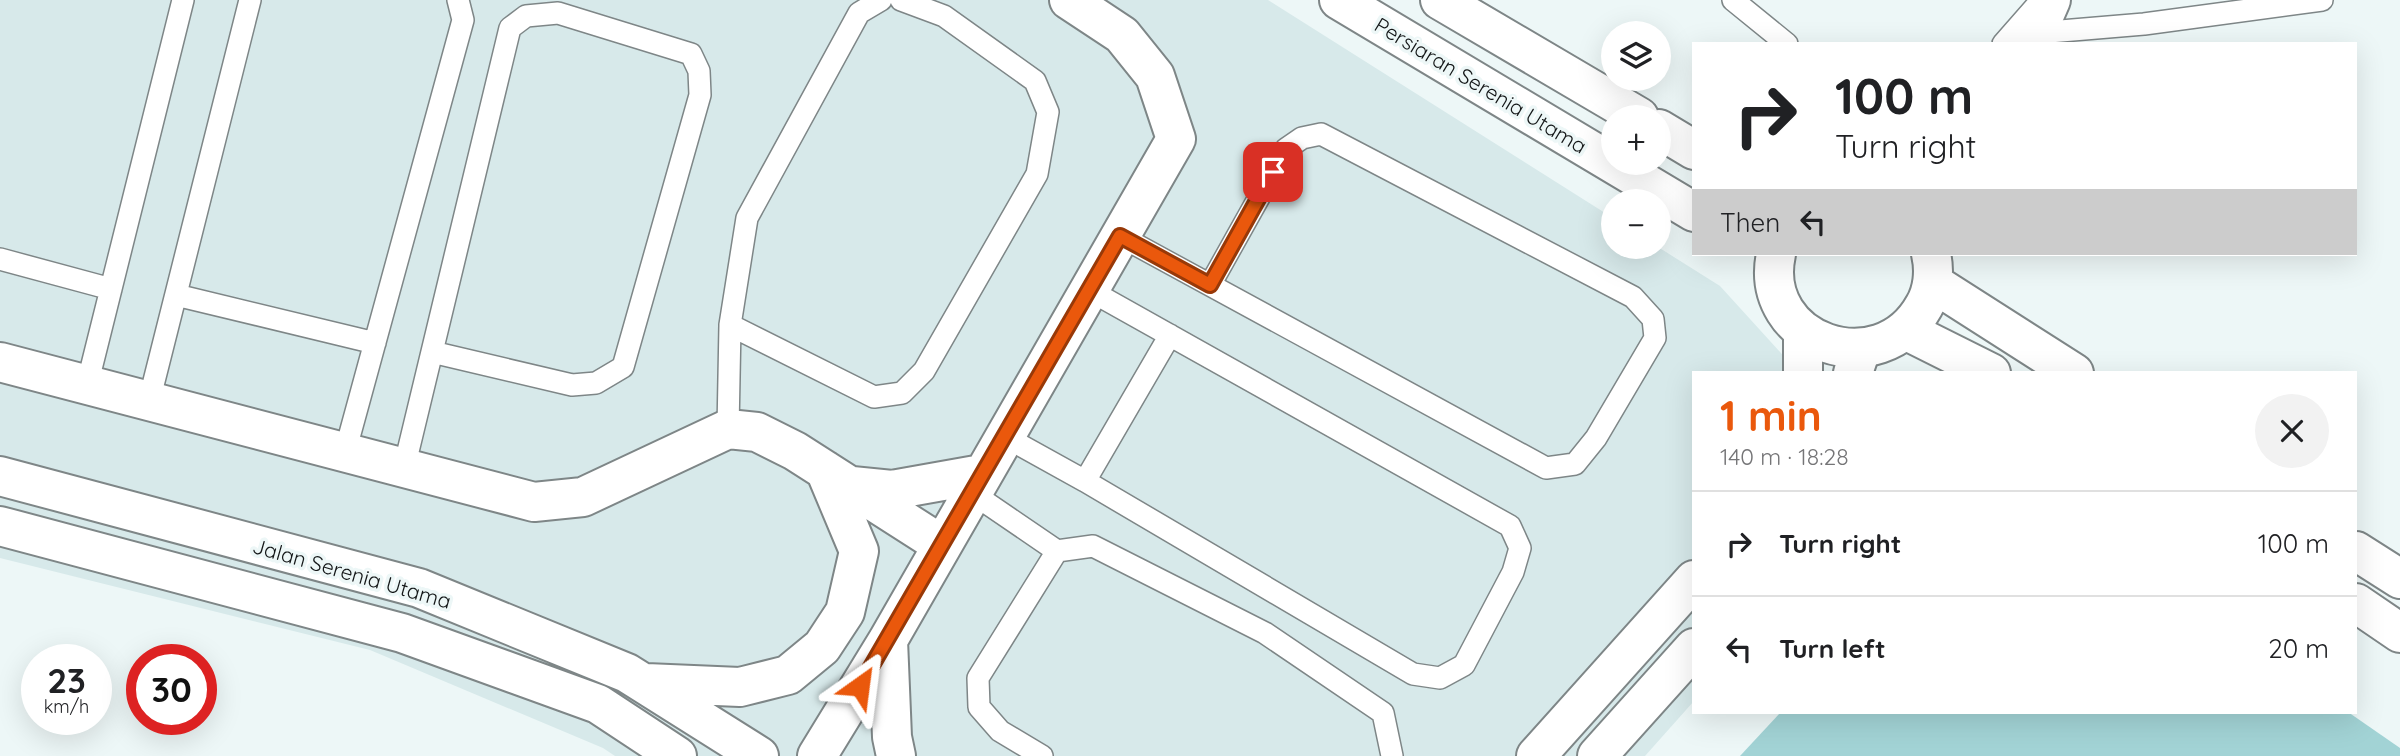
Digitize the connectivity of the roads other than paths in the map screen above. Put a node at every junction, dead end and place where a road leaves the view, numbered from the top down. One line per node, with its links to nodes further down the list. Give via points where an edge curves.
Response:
1 (183, 0): 22 (lane)
2 (250, 0): 24 (lane)
3 (458, 0): 29 (lane, via 463,20)
4 (881, 0): 25 (lane, via 859,13 747,218)
5 (901, 0): 25 (lane, via 944,16 1035,81 1048,112 1037,174 924,371 902,393 874,397)
6 (1069, 0): 17 (street, via 1122,35 1155,76 1176,139)
7 (1339, 0): 16 (street, Persiaran Serenia Utama)
8 (1440, 0): 13 (street)
9 (1733, 0): 12 (lane)
10 (2322, 0): 11 (lane, via 2144,24)
11 (2033, 24)
12 (1785, 42)
13 (1619, 105)
14 (1671, 136): 15 (street)
15 (1692, 149)
16 (1692, 211)
17 (1120, 236): 21 (lane); 23 (street)
18 (1771, 256): 27 (street, via 1780,299)
19 (0, 259): 22 (lane)
20 (1932, 269): 26 (street, via 1927,301); 35 (street)
21 (1210, 285): 21 (lane, via 1546,468 1575,464 1597,439 1655,338 1653,319 1633,297 1321,134 1302,138 1286,149)
22 (111, 289): 36 (lane)
23 (1089, 290): 28 (lane); 39 (street)
24 (176, 295): 29 (lane); 37 (lane)
25 (730, 325): 38 (lane)
26 (1905, 330): 31 (street); 34 (street)
27 (1803, 331): 31 (street); 33 (street)
28 (1170, 335): 44 (lane); 44 (lane, via 1510,526 1520,548 1513,572 1464,665 1440,678 1413,674)
29 (375, 343): 40 (lane)
30 (432, 352): 30 (lane, via 510,28 526,16 558,13 691,54 699,71 700,95 623,367 596,383 572,385); 41 (lane)
31 (1857, 361)
32 (0, 362): 36 (street)
33 (1803, 371)
34 (1987, 371)
35 (2071, 371)
36 (87, 385): 37 (street)
37 (149, 401): 40 (street)
38 (728, 429): 41 (street, via 583,497 534,502); 43 (street, via 757,432)
39 (1004, 436): 44 (lane); 45 (street)
40 (345, 452): 41 (street)
41 (404, 468)
42 (0, 476): 56 (street, Jalan Serenia Utama, via 419,588)
43 (837, 478): 45 (street, via 892,490); 47 (street); 56 (street, via 859,551 845,611 822,647 788,675 740,687)
44 (1086, 481)
45 (977, 483): 47 (street); 48 (lane)
46 (0, 526): 57 (street, via 402,634 598,704)
47 (942, 545): 54 (street)
48 (1057, 551): 61 (lane, via 978,678 979,707 1000,731); 62 (lane, via 1093,546 1265,633 1383,713)
49 (2357, 552): 50 (street)
50 (2400, 579)
51 (1692, 582): 63 (street)
52 (2357, 604): 53 (street)
53 (2400, 633)
54 (888, 640): 59 (street); 60 (street)
55 (1692, 650): 64 (street)
56 (643, 683): 58 (street, Jalan Serenia Utama)
57 (677, 756)
58 (759, 756)
59 (817, 756)
60 (896, 756)
61 (1042, 756)
62 (1392, 756)
63 (1536, 756)
64 (1597, 756)

